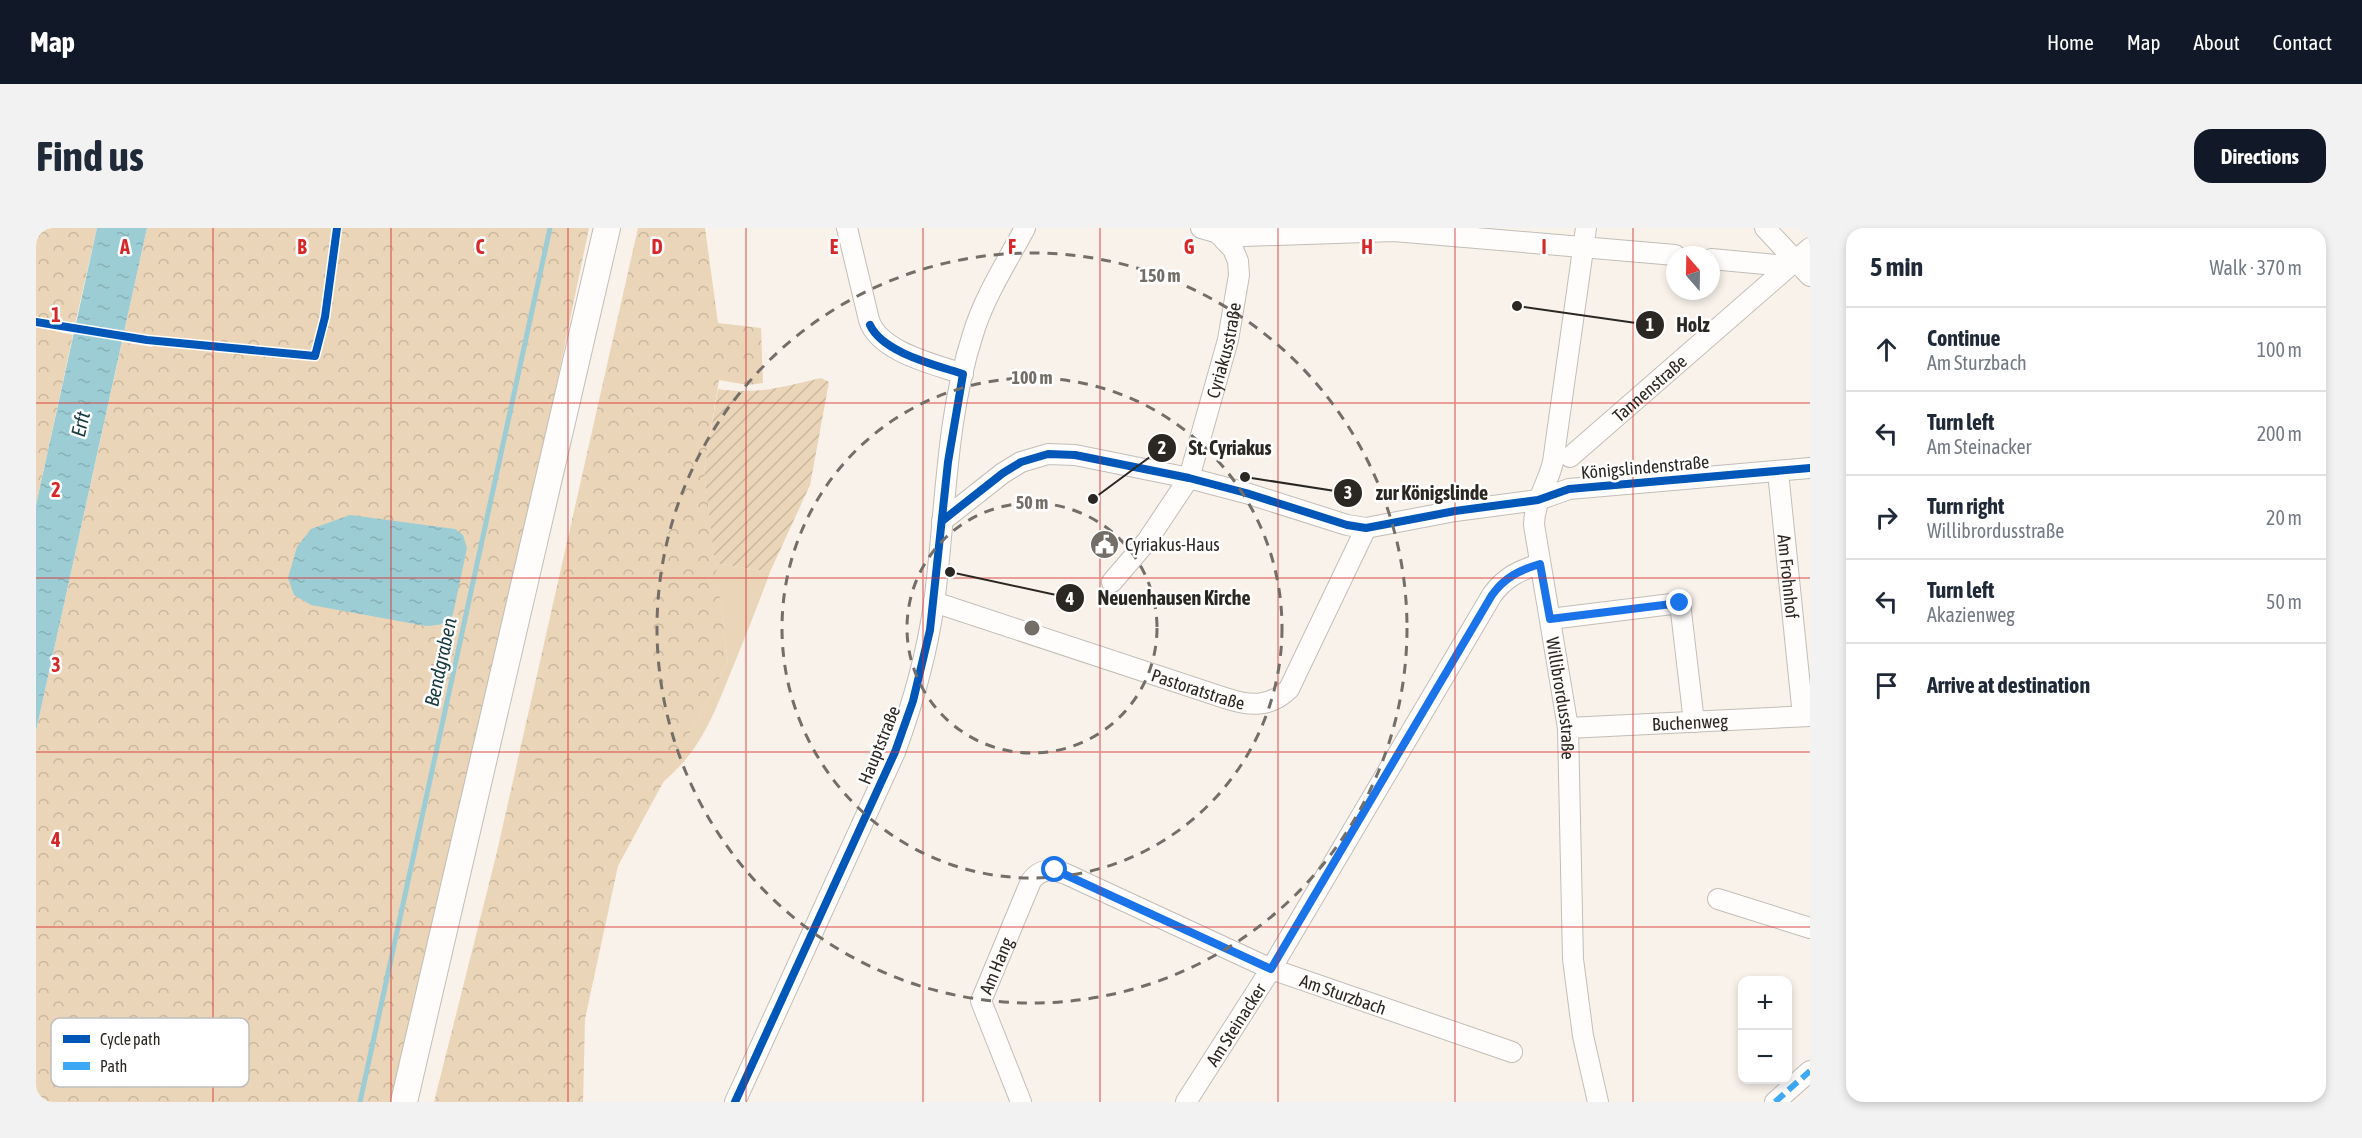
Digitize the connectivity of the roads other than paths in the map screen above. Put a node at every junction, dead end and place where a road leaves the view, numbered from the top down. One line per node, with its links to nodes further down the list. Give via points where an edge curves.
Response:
1 (608, 228): 32 (main road)
2 (847, 228): 11 (street, via 870,324 879,336 898,349)
3 (1025, 228): 11 (street, Hauptstraße, via 978,320)
4 (1765, 228): 8 (street)
5 (1211, 230): 6 (street, via 1252,236 1394,231); 15 (street, Cyriakusstraße, via 1235,252 1239,275 1231,326)
6 (1585, 237): 7 (street); 16 (street, Willibrordusstraße, via 1552,467)
7 (1666, 253)
8 (1803, 255): 9 (street, via 1776,265); 10 (street); 12 (street, Tannenstraße)
9 (1720, 260)
10 (1810, 276)
11 (963, 374): 17 (street, Hauptstraße)
12 (1570, 457)
13 (1810, 468): 14 (street, Königslindenstraße)
14 (1778, 472): 16 (street, Königslindenstraße, via 1569,489); 23 (street, Am Frohnhof)
15 (1189, 478): 17 (street, Königslindenstraße, via 1074,455 1039,456 1003,473); 18 (street, Königslindenstraße); 20 (street, Cyriakusstraße, via 1147,541)
16 (1538, 500): 18 (street, Königslindenstraße); 19 (street, Willibrordusstraße, via 1534,525)
17 (942, 521): 21 (street, Hauptstraße)
18 (1366, 528): 21 (street, Pastoratstraße, via 1289,689 1260,704 1225,698)
19 (1540, 564): 22 (street, Willibrordusstraße); 29 (street, Am Steinacker, via 1513,574 1492,595)
20 (1112, 582)
21 (934, 602): 33 (street, Hauptstraße, via 922,669 894,752)
22 (1550, 619): 24 (street, via 1680,603); 25 (street, Willibrordusstraße)
23 (1807, 716): 24 (street, Buchenweg)
24 (1694, 722): 25 (street, Buchenweg)
25 (1568, 728): 36 (street, Willibrordusstraße, via 1573,959 1583,1036)
26 (1047, 870): 29 (street, Am Sturzbach, via 1066,874); 34 (street, Am Hang, via 1031,881 981,1001)
27 (1718, 899): 28 (street)
28 (1810, 928)
29 (1271, 969): 30 (street, Am Sturzbach); 35 (street, Am Steinacker)
30 (1512, 1052)
31 (1810, 1071): 37 (street)
32 (404, 1102)
33 (735, 1102)
34 (1021, 1102)
35 (1186, 1102)
36 (1598, 1102)
37 (1775, 1102)

